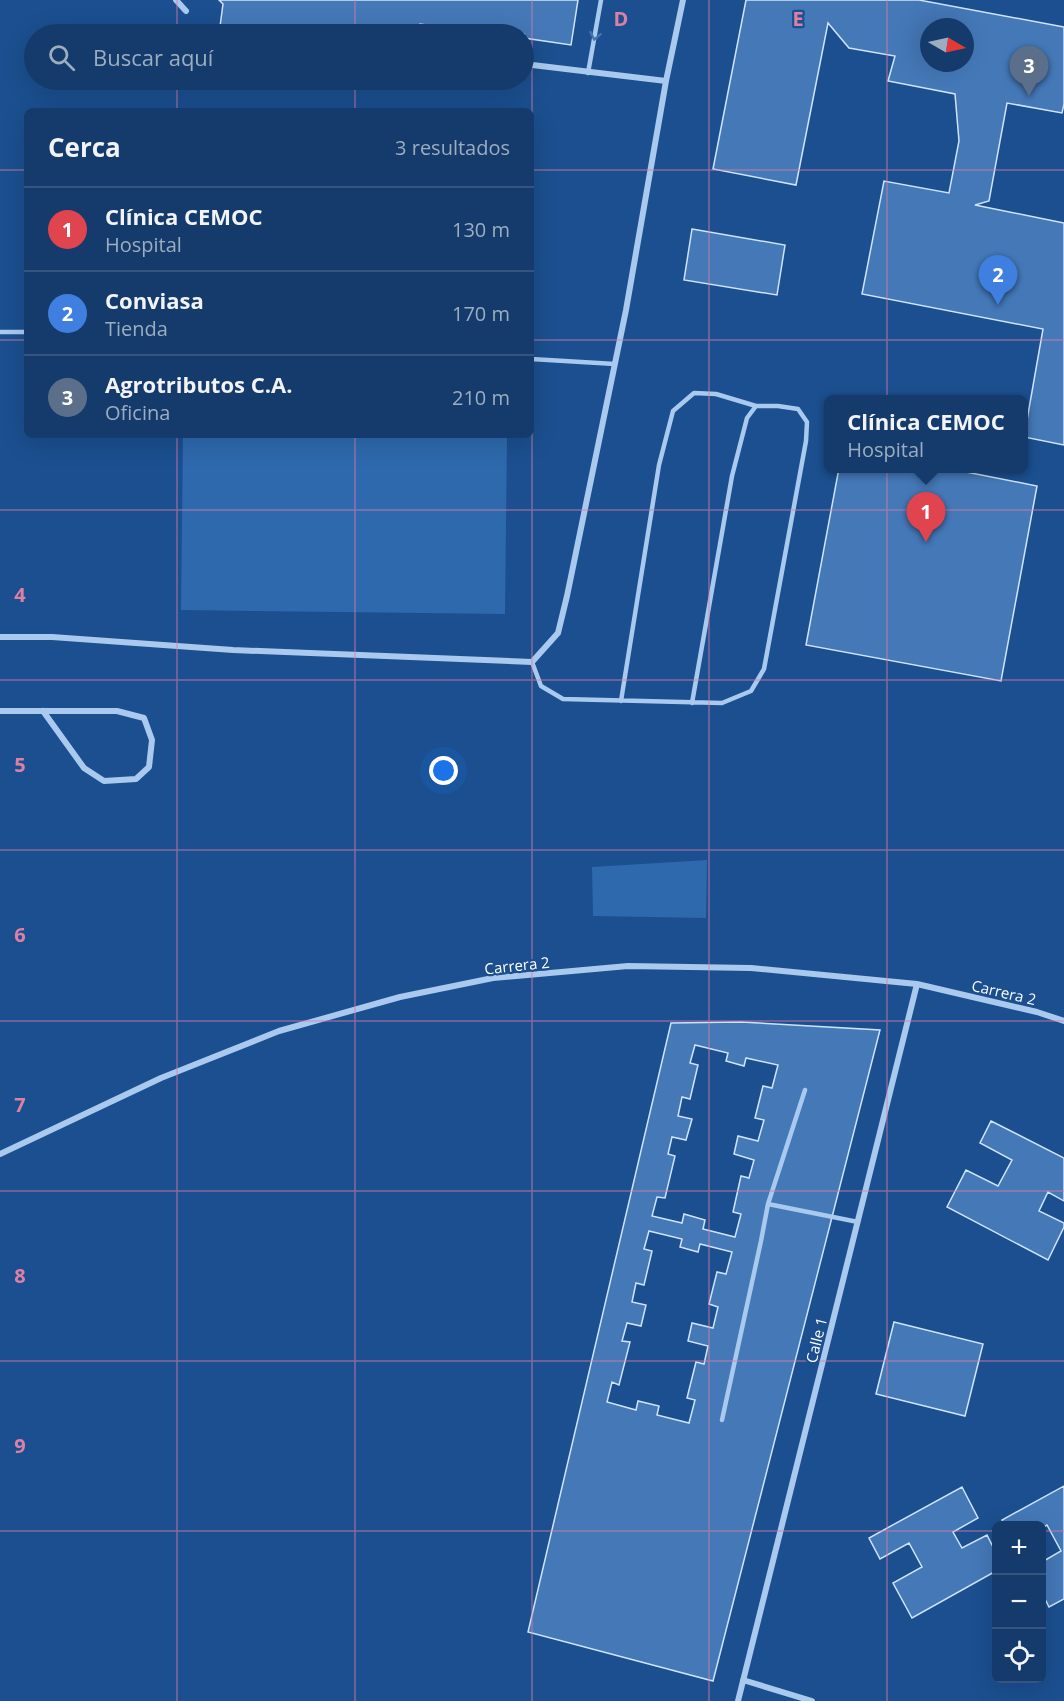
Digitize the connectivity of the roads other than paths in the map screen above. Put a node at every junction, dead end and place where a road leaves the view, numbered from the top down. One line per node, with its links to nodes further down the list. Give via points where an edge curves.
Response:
1 (176, 0): 4 (street)
2 (601, 0): 6 (lane, one-way to 6)
3 (683, 0): 7 (street)
4 (186, 11)
5 (534, 65): 6 (street)
6 (588, 73): 7 (street)
7 (666, 81): 11 (street)
8 (0, 332): 9 (lane)
9 (24, 332)
10 (534, 358): 11 (lane)
11 (615, 364): 14 (street, via 558,633)
12 (756, 406): 15 (lane, via 716,394 694,393 673,411 659,465); 16 (lane, via 747,418 732,476); 16 (lane, via 798,409 807,423 764,669 752,692 722,703)
13 (0, 638): 14 (street, via 52,637 233,650)
14 (532, 662): 15 (lane, via 541,686 563,699)
15 (621, 701): 16 (lane)
16 (692, 703)
17 (0, 711): 18 (street)
18 (43, 711): 18 (street, via 117,711 144,718 152,740 149,767 136,779 104,781 84,768)
19 (917, 984): 20 (street, Carrera 2); 22 (street, Carrera 2, via 751,968 628,966 493,978 400,997 279,1031 161,1078); 24 (street, Calle 1)
20 (1064, 1021)
21 (805, 1090): 23 (lane)
22 (0, 1154)
23 (768, 1204): 24 (lane); 25 (lane)
24 (858, 1222): 26 (street, Calle 1)
25 (722, 1420)
26 (742, 1680): 27 (street, Calle 1); 28 (street)
27 (738, 1701)
28 (812, 1701)

